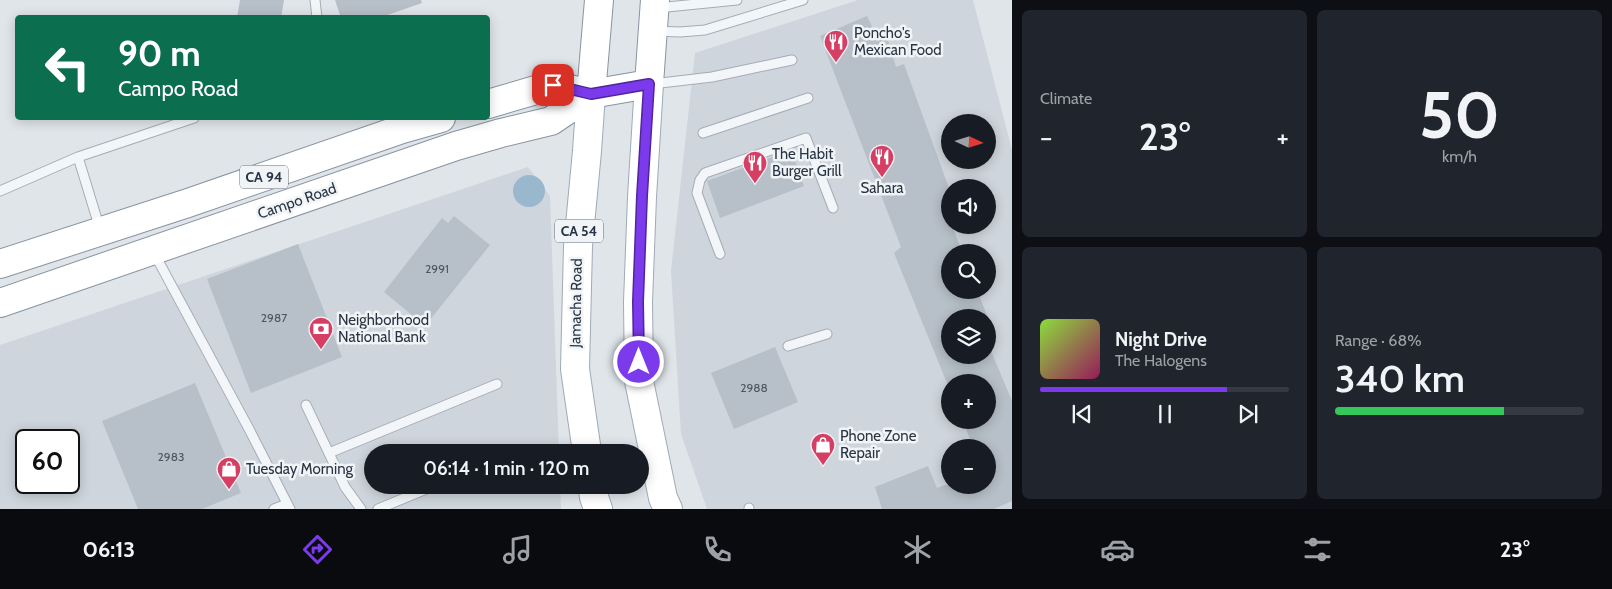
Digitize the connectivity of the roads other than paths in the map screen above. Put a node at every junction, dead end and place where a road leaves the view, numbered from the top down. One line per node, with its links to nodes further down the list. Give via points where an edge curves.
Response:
1 (314, 0): 6 (lane)
2 (599, 0): 9 (main road)
3 (737, 0): 5 (lane)
4 (803, 0): 5 (lane, via 706,30 680,32)
5 (654, 13): 8 (main road)
6 (316, 15)
7 (792, 60): 8 (lane, via 712,77)
8 (649, 84): 9 (main road, Campo Road / CA 94); 36 (main road, via 638,302 639,381)
9 (591, 94): 11 (main road, Campo Road / CA 94, via 553,85); 19 (main road, Campo Road / CA 94, via 551,121 456,146); 27 (main road, Jamacha Road / CA 54, via 578,246 575,370)
10 (808, 98): 14 (lane)
11 (490, 103)
12 (188, 120): 15 (lane)
13 (434, 120): 18 (main road, CA 94)
14 (703, 133)
15 (78, 157): 16 (lane); 18 (lane)
16 (0, 191)
17 (833, 208): 20 (lane, via 806,138 705,174 700,180 698,193)
18 (101, 231): 21 (main road, CA 94)
19 (153, 250): 22 (main road, Campo Road / CA 94); 31 (lane)
20 (720, 254)
21 (0, 264)
22 (0, 303)
23 (827, 334): 24 (lane)
24 (788, 346)
25 (497, 384): 28 (lane)
26 (306, 405): 28 (lane)
27 (586, 444)
28 (329, 452): 33 (lane, via 345,487)
29 (414, 494): 34 (lane)
30 (594, 494): 35 (main road)
31 (288, 506): 32 (lane)
32 (274, 509)
33 (361, 509)
34 (378, 509)
35 (598, 509)
36 (668, 509)

